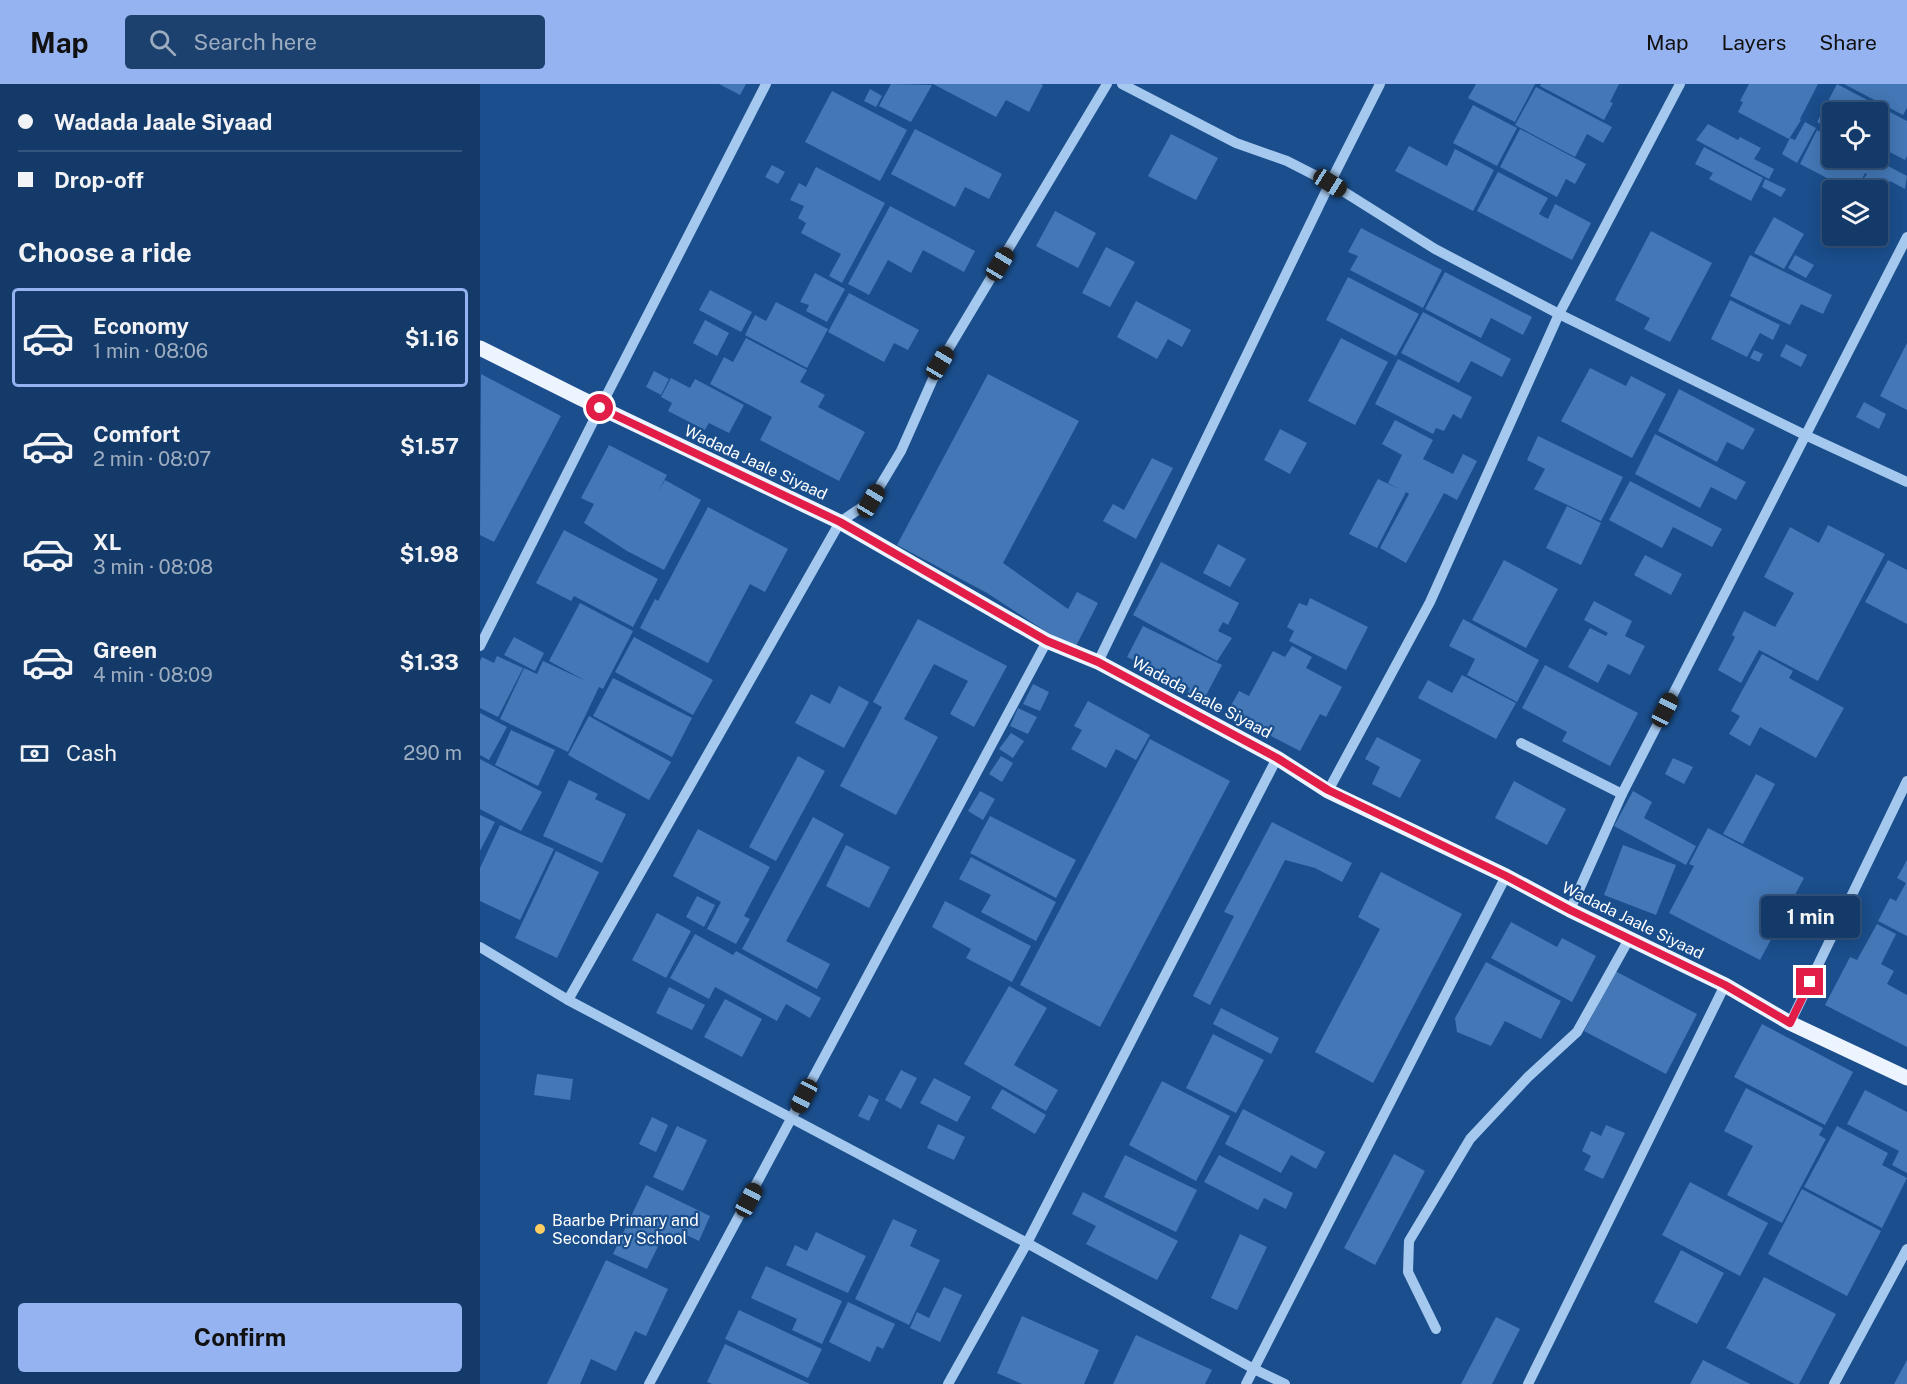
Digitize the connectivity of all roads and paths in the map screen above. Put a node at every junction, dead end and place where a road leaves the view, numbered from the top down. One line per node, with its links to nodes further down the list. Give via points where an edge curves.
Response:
1 (766, 84): 10 (street)
2 (1107, 84): 13 (street, via 940,363 901,451 871,501)
3 (1122, 84): 6 (street, via 1236,143 1287,161)
4 (1380, 84): 6 (street)
5 (1680, 84): 8 (street)
6 (1330, 183): 8 (street, via 1435,249); 16 (street)
7 (1907, 237): 11 (street)
8 (1559, 314): 11 (street); 20 (street, via 1430,602)
9 (480, 348): 10 (main road, Wadada Jaale Siyaad)
10 (600, 408): 13 (main road, Wadada Jaale Siyaad); 15 (street)
11 (1805, 435): 12 (street); 21 (street)
12 (1907, 482)
13 (840, 522): 14 (main road, Wadada Jaale Siyaad); 27 (street)
14 (1047, 641): 16 (main road, Wadada Jaale Siyaad); 30 (street)
15 (480, 646)
16 (1098, 662): 18 (main road, Wadada Jaale Siyaad)
17 (1521, 743): 21 (street)
18 (1277, 758): 20 (main road, Wadada Jaale Siyaad); 31 (street)
19 (1907, 781): 28 (street)
20 (1328, 790): 22 (main road, Wadada Jaale Siyaad)
21 (1622, 794): 23 (street)
22 (1506, 876): 23 (main road, Wadada Jaale Siyaad); 34 (street)
23 (1570, 910): 24 (main road, Wadada Jaale Siyaad)
24 (1629, 939): 26 (main road, Wadada Jaale Siyaad); 33 (street, via 1577,1032 1470,1139 1409,1241 1408,1272)
25 (480, 947): 27 (street)
26 (1725, 985): 28 (main road, Wadada Jaale Siyaad); 39 (street)
27 (568, 1000): 30 (street)
28 (1790, 1023): 29 (main road, Wadada Jaale Siyaad)
29 (1907, 1078)
30 (793, 1118): 31 (street); 35 (street)
31 (1027, 1243): 34 (street); 36 (street)
32 (1907, 1249): 40 (street)
33 (1436, 1329)
34 (1254, 1370): 37 (street); 38 (street)
35 (649, 1384)
36 (948, 1384)
37 (1246, 1384)
38 (1285, 1384)
39 (1528, 1384)
40 (1834, 1384)

